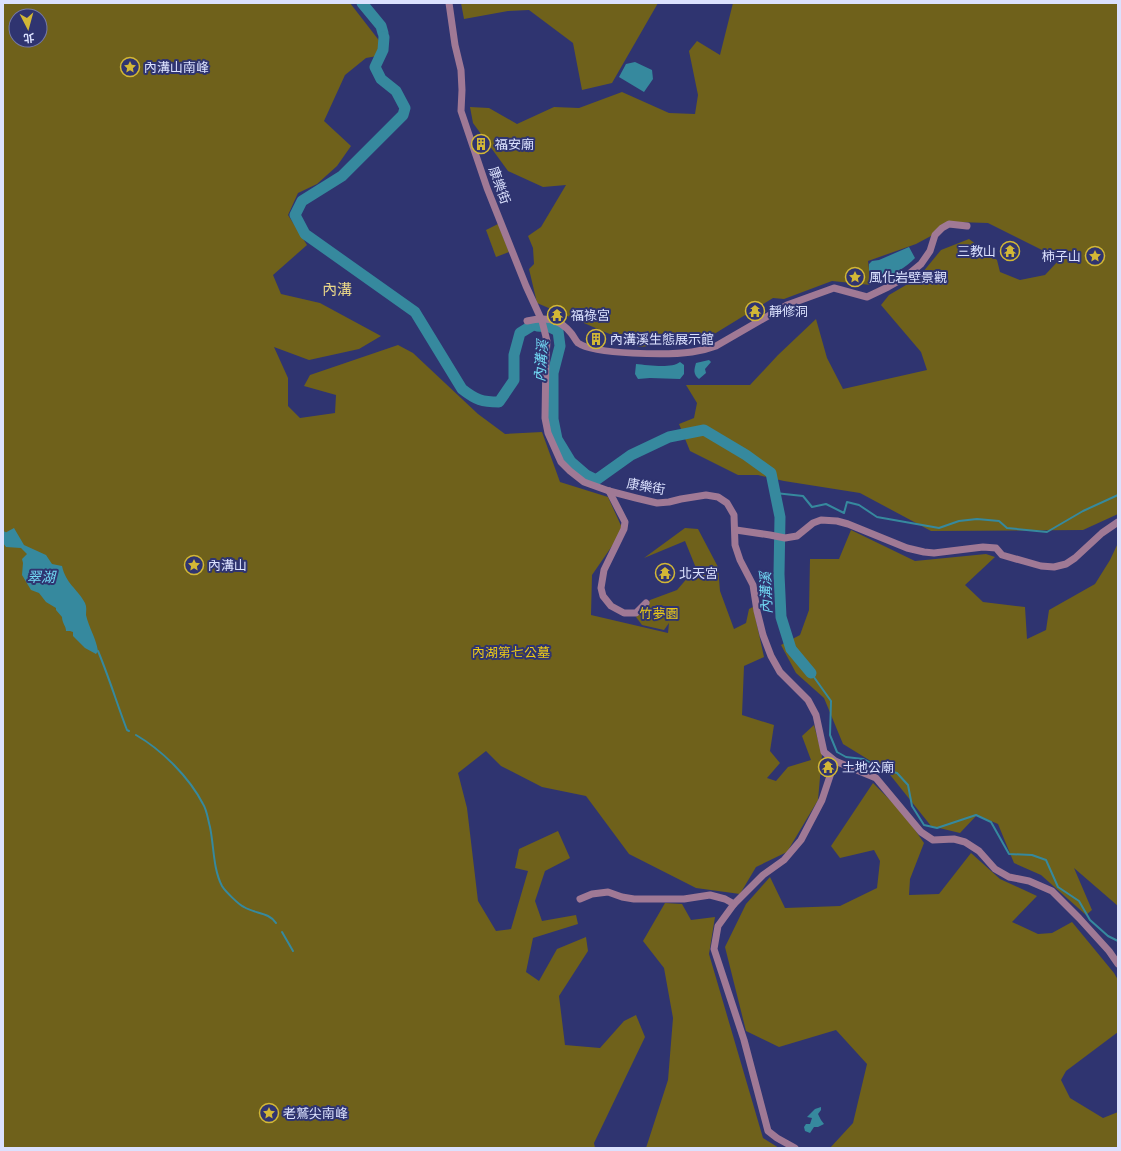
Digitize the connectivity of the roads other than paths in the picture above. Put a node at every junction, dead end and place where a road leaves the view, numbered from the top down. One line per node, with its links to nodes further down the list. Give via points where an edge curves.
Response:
1 (449, 3): 3 (street, 康樂街, via 461,70 461,111 487,188)
2 (967, 226): 3 (street, via 949,224 942,228 935,235 922,264 904,278 876,293 867,297 834,288 787,305 716,346 701,351 631,353 596,349 577,342 571,332 560,323)
3 (541, 320): 4 (street); 5 (street, 康樂街, via 547,341 545,418 548,433 562,462 570,471 584,482)
4 (527, 321)
5 (609, 491): 7 (street, 康樂街, via 658,503 706,495 718,497 727,503 734,515); 8 (street, via 625,522 604,570 601,588 603,596 611,606 624,613 636,613)
6 (1118, 522): 7 (street, via 1075,558 1054,567 1002,555 996,548 924,552 837,521 821,520 797,536 785,538)
7 (736, 530): 9 (street, 康樂街, via 735,546 753,585 763,635 771,656 780,672 808,700 816,715 824,752)
8 (646, 603)
9 (835, 761): 11 (street, via 822,800 801,840); 12 (street, via 876,778 921,832 933,840 965,842 979,851 995,869 1009,877 1029,881 1052,891 1084,923)
10 (580, 899): 11 (street, via 608,892 634,899 684,899 710,895)
11 (734, 904): 13 (street, via 718,926 714,949 744,1040 768,1130)
12 (1118, 964)
13 (795, 1148)

